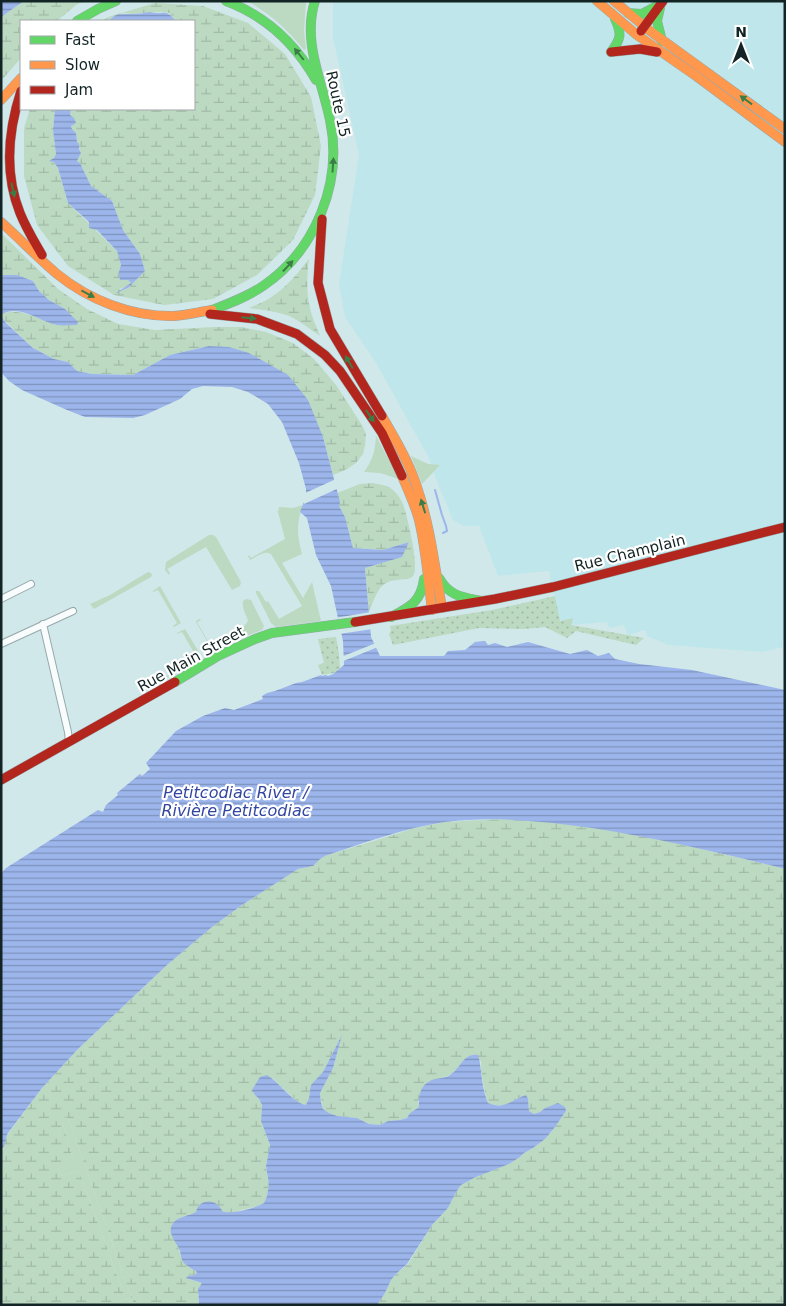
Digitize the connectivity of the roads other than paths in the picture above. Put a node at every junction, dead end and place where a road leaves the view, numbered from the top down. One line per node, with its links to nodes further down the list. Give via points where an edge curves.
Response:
1 (116, 1): 9 (main road)
2 (226, 1): 16 (main road, one-way to 2, via 314,75 286,39 257,16)
3 (315, 1): 16 (main road, Route 15, via 311,19 312,39)
4 (597, 1): 8 (main road)
5 (614, 1): 7 (main road)
6 (662, 2): 7 (main road, via 644,14); 10 (main road); 12 (main road, via 657,25)
7 (625, 12): 10 (main road)
8 (614, 17): 11 (main road); 13 (main road, via 621,34 611,52 641,50)
9 (79, 20)
10 (644, 26): 11 (main road); 12 (main road)
11 (637, 35): 13 (main road)
12 (663, 42): 18 (main road, one-way to 12)
13 (665, 55): 19 (main road)
14 (20, 79): 17 (main road)
15 (20, 94): 22 (main road, one-way to 22, via 8,146 12,187 26,226)
16 (323, 96): 20 (main road, Route 15, one-way to 16, via 333,166 330,118)
17 (1, 100)
18 (785, 129)
19 (785, 142)
20 (323, 212): 23 (main road, Route 15, one-way to 20, via 245,298 278,276 299,253); 26 (main road, one-way to 20, via 427,520 416,483 396,440 330,330 318,284)
21 (1, 222): 22 (main road, Route 15)
22 (48, 266): 23 (main road, Route 15, one-way to 23, via 93,298 126,310 163,316)
23 (200, 313): 25 (main road, one-way to 25, via 257,319 297,334 325,355 340,371 382,433 411,496)
24 (785, 527): 29 (main road, Rue Champlain, via 553,587)
25 (424, 547): 32 (main road); 33 (main road, via 421,596 414,604)
26 (436, 571): 29 (main road, via 443,586 454,595); 30 (main road)
27 (31, 584): 28 (street)
28 (1, 598)
29 (481, 601): 30 (main road, Rue Champlain)
30 (442, 608): 32 (main road, Rue Main Street)
31 (73, 610): 34 (street)
32 (432, 610): 33 (main road, Rue Main Street)
33 (391, 617): 36 (main road, Rue Main Street, via 255,639 218,656)
34 (44, 624): 35 (street); 36 (street)
35 (1, 644)
36 (69, 742): 37 (main road, Rue Main Street)
37 (1, 780)

